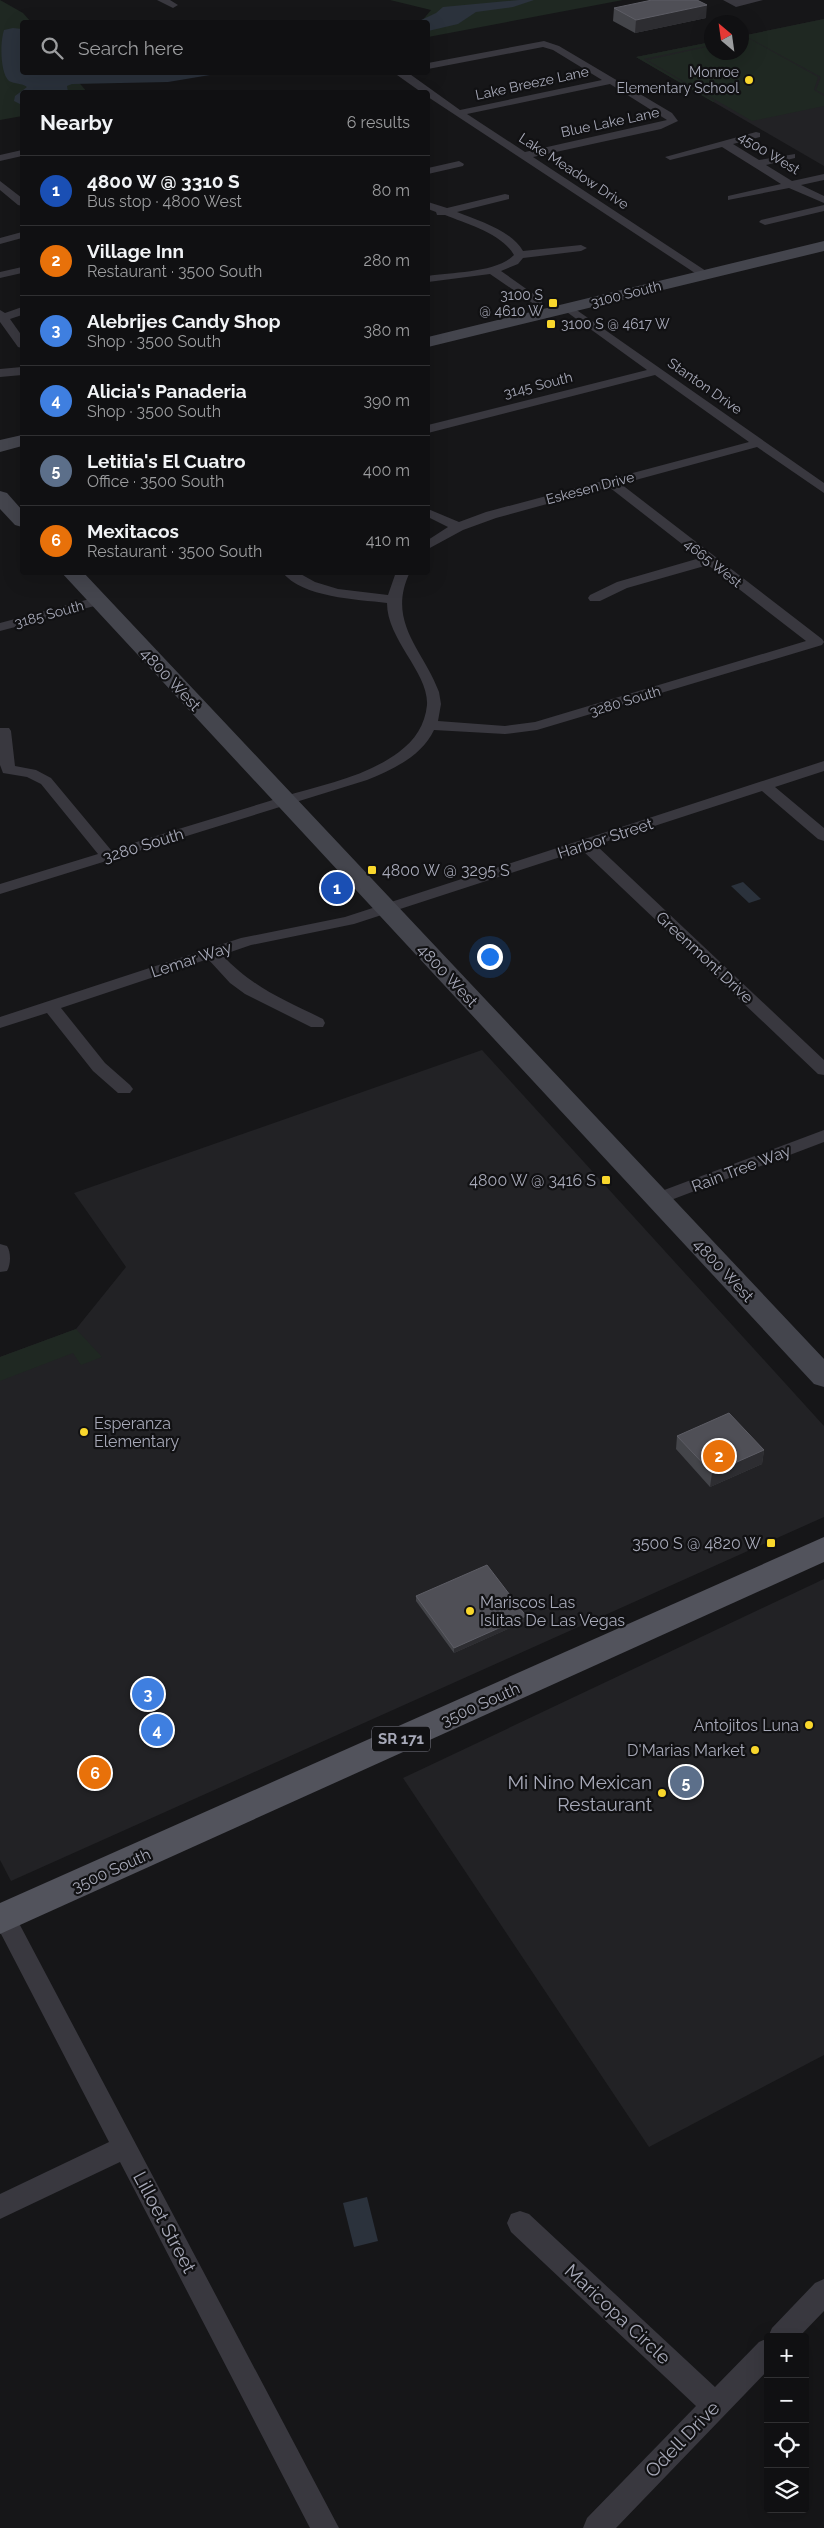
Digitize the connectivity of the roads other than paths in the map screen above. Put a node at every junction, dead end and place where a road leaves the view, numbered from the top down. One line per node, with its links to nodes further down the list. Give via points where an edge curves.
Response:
1 (162, 0): 4 (street)
2 (758, 0): 3 (street)
3 (732, 2)
4 (173, 5)
5 (430, 66): 7 (street, via 544,44)
6 (404, 75): 8 (street, Lake Meadow Drive)
7 (611, 81): 10 (street, Lake Breeze Lane); 15 (street, Blue Lake Lane, via 673,121)
8 (423, 90)
9 (430, 95): 10 (street, Lake Meadow Drive)
10 (458, 113): 15 (street, Lake Meadow Drive)
11 (756, 135): 12 (street)
12 (725, 144): 17 (street); 19 (street, 4500 West)
13 (20, 153): 14 (street)
14 (1, 156)
15 (523, 156): 41 (street, Lake Meadow Drive)
16 (791, 156): 19 (street)
17 (670, 157)
18 (459, 164): 20 (street)
19 (756, 164): 23 (street, 4500 West)
20 (430, 171)
21 (824, 177): 23 (street)
22 (0, 184): 27 (street)
23 (791, 185): 25 (street); 26 (street, 4500 West)
24 (505, 197): 30 (street)
25 (732, 198)
26 (824, 200)
27 (20, 201)
28 (430, 206): 30 (street)
29 (824, 208): 32 (street)
30 (444, 212): 31 (street); 37 (street, via 509,241)
31 (430, 216)
32 (765, 222)
33 (20, 236): 34 (street)
34 (0, 242)
35 (824, 246): 41 (main road, 3100 South)
36 (581, 248): 37 (street)
37 (520, 254): 39 (street, via 512,264)
38 (20, 270): 40 (street)
39 (492, 270): 42 (street); 43 (street)
40 (0, 275)
41 (705, 275): 44 (main road, 3100 South)
42 (430, 279)
43 (538, 302)
44 (568, 308): 48 (main road, 3100 South); 50 (street, Stanton Drive)
45 (20, 312): 46 (street)
46 (1, 317): 47 (street)
47 (20, 341)
48 (430, 342)
49 (20, 371): 51 (street)
50 (656, 371): 52 (street, 3145 South); 54 (street, Stanton Drive)
51 (0, 372)
52 (430, 428)
53 (20, 441): 55 (main road)
54 (758, 443): 56 (street, Eskesen Drive); 57 (street, Stanton Drive)
55 (0, 446)
56 (610, 482): 61 (street, Eskesen Drive); 63 (street, 4665 West)
57 (824, 489)
58 (0, 497): 60 (main road)
59 (430, 513): 61 (street)
60 (20, 519)
61 (458, 527): 62 (street, Eskesen Drive)
62 (430, 543)
63 (710, 560): 67 (street, via 622,585); 71 (street, 4665 West)
64 (74, 575): 68 (main road, 4800 West)
65 (292, 575): 69 (street, via 302,584 319,589)
66 (401, 575): 69 (street)
67 (595, 598)
68 (97, 600): 70 (street, 3185 South); 77 (main road, 4800 West)
69 (394, 600): 72 (street, via 398,624 432,695 434,704)
70 (0, 627)
71 (817, 642): 72 (street, 3280 South, via 537,726 505,730)
72 (428, 726): 77 (street, via 416,745 386,766)
73 (4, 731): 75 (street)
74 (824, 766): 76 (street, Harbor Street)
75 (4, 771): 80 (street, via 31,773 46,781)
76 (765, 786): 78 (street); 79 (street, Harbor Street)
77 (286, 802): 80 (street, 3280 South); 82 (main road, 4800 West)
78 (824, 836)
79 (585, 844): 82 (street, Harbor Street); 87 (street, Greenmont Drive)
80 (108, 856): 81 (street, 3280 South)
81 (0, 889)
82 (386, 909): 83 (street, Lemar Way, via 348,921 266,936); 90 (main road, 4800 West)
83 (210, 952): 84 (street, Lemar Way); 86 (street, via 251,990)
84 (50, 1005): 85 (street, Lemar Way); 88 (street, via 99,1067)
85 (0, 1023)
86 (317, 1023)
87 (824, 1070)
88 (124, 1089)
89 (824, 1136): 90 (street, Rain Tree Way)
90 (657, 1199): 93 (main road, 4800 West)
91 (0, 1250): 92 (street)
92 (0, 1266)
93 (824, 1376)
94 (824, 1549): 95 (main road, 3500 South / SR 171)
95 (2, 1918): 96 (street, Lilloet Street)
96 (125, 2147): 97 (street); 103 (street, Lilloet Street)
97 (0, 2207)
98 (520, 2223): 102 (street, Maricopa Circle)
99 (824, 2292): 100 (street)
100 (785, 2333)
101 (764, 2355): 102 (street, Odell Drive)
102 (715, 2405): 104 (street, Odell Drive)
103 (325, 2528)
104 (597, 2528)

